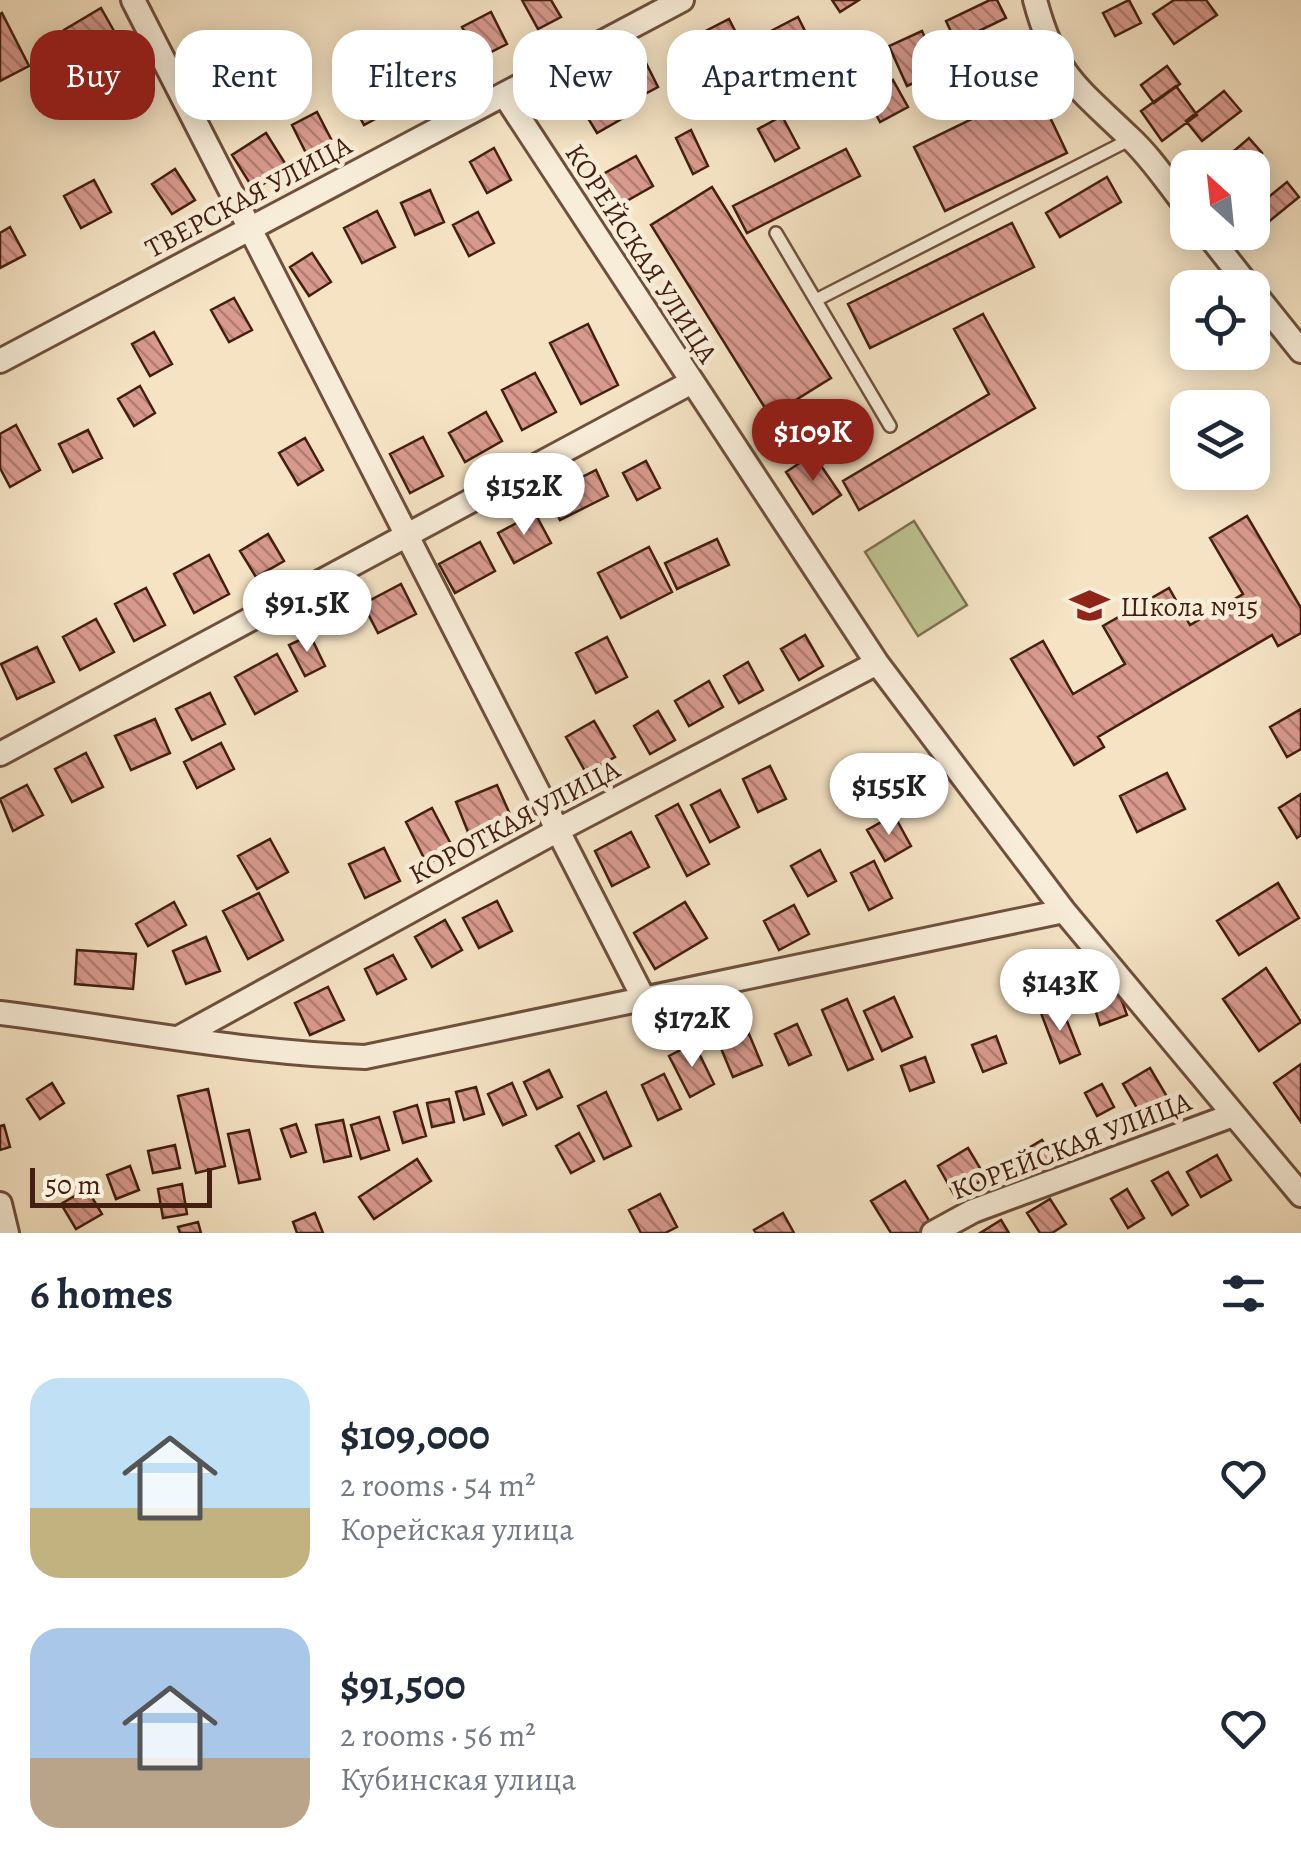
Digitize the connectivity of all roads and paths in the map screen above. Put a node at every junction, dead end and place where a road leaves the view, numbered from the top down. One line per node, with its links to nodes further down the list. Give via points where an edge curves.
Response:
1 (133, 0): 7 (street)
2 (682, 0): 4 (street, ТВЕРСКАЯ УЛИЦА)
3 (1036, 0): 5 (street, via 1064,75)
4 (505, 96): 7 (street, ТВЕРСКАЯ УЛИЦА); 15 (street, КОРЕЙСКАЯ УЛИЦА)
5 (1131, 138): 6 (street); 11 (lane)
6 (1170, 187)
7 (249, 229): 14 (street, ТВЕРСКАЯ УЛИЦА); 17 (street)
8 (776, 233): 11 (lane)
9 (1221, 250): 10 (street)
10 (1237, 270)
11 (816, 300): 16 (lane)
12 (1270, 312): 13 (street)
13 (1301, 351)
14 (0, 361)
15 (690, 382): 17 (street); 18 (street, КОРЕЙСКАЯ УЛИЦА)
16 (890, 426)
17 (405, 536): 19 (street); 20 (street)
18 (876, 663): 20 (street, КОРОТКАЯ УЛИЦА); 21 (street, КОРЕЙСКАЯ УЛИЦА)
19 (0, 754)
20 (560, 829): 22 (street); 24 (street, КОРОТКАЯ УЛИЦА)
21 (1064, 910): 22 (street); 25 (street, КОРЕЙСКАЯ УЛИЦА)
22 (645, 1000): 24 (street, via 365,1057 283,1054)
23 (0, 1013): 24 (street)
24 (182, 1036)
25 (1233, 1115): 26 (street, КОРЕЙСКАЯ УЛИЦА); 29 (street, КОРЕЙСКАЯ УЛИЦА, via 973,1210)
26 (1301, 1195)
27 (0, 1204): 28 (street)
28 (6, 1233)
29 (933, 1233)

